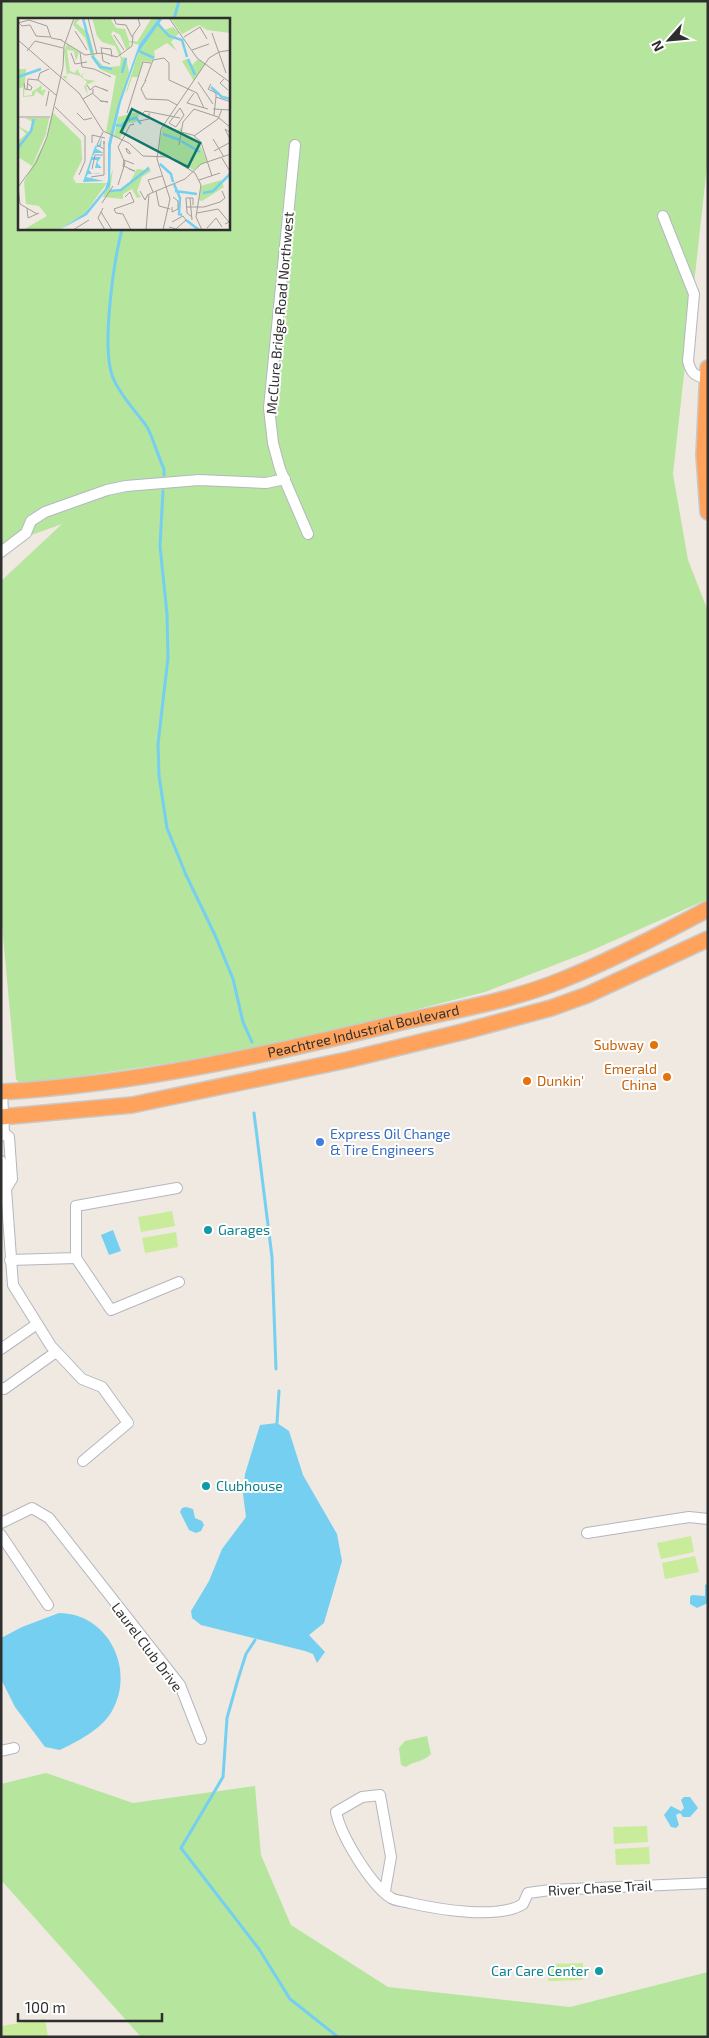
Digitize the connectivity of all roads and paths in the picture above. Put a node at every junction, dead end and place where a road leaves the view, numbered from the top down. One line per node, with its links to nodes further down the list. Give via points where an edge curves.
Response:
1 (295, 145): 5 (street, McClure Bridge Road Northwest, via 269,408 273,443)
2 (663, 216): 4 (street, via 694,294 688,361 691,372)
3 (708, 368): 4 (highway)
4 (708, 379): 6 (highway, via 704,455)
5 (285, 480): 7 (street, McClure Bridge Road Northwest); 8 (street, via 266,483 199,480 107,490 45,512 32,521 26,533)
6 (708, 512)
7 (308, 534)
8 (1, 552)
9 (708, 910): 11 (highway, Peachtree Industrial Boulevard, via 639,946 531,991 191,1069 77,1086)
10 (708, 939): 12 (highway, Peachtree Industrial Boulevard, via 551,1008 462,1032 347,1060 132,1105)
11 (2, 1092): 12 (street)
12 (2, 1117): 13 (street)
13 (3, 1134): 16 (street, via 9,1137 12,1179)
14 (1, 1161): 16 (street)
15 (176, 1188): 19 (street, via 76,1206)
16 (6, 1189): 17 (street)
17 (4, 1209): 18 (street)
18 (6, 1242): 20 (street)
19 (76, 1258): 20 (street); 21 (street, via 111,1310)
20 (10, 1260): 22 (street, via 13,1286)
21 (179, 1282)
22 (37, 1324): 23 (street); 24 (street)
23 (1, 1349)
24 (56, 1352): 25 (street); 26 (street, via 82,1380 102,1387 128,1423)
25 (1, 1388)
26 (83, 1461)
27 (708, 1519): 29 (street, via 689,1517)
28 (1, 1524): 32 (street, Laurel Club Drive, via 32,1508 49,1518 180,1685)
29 (587, 1533)
30 (1, 1534): 31 (street)
31 (48, 1605)
32 (201, 1739)
33 (14, 1748): 34 (street)
34 (1, 1752)
35 (708, 1883): 36 (street, River Chase Trail, via 550,1890 528,1893 516,1909 462,1912 392,1899)
36 (385, 1891): 36 (street, River Chase Trail, via 368,1874 340,1829 336,1812 362,1796 380,1795 391,1857)

